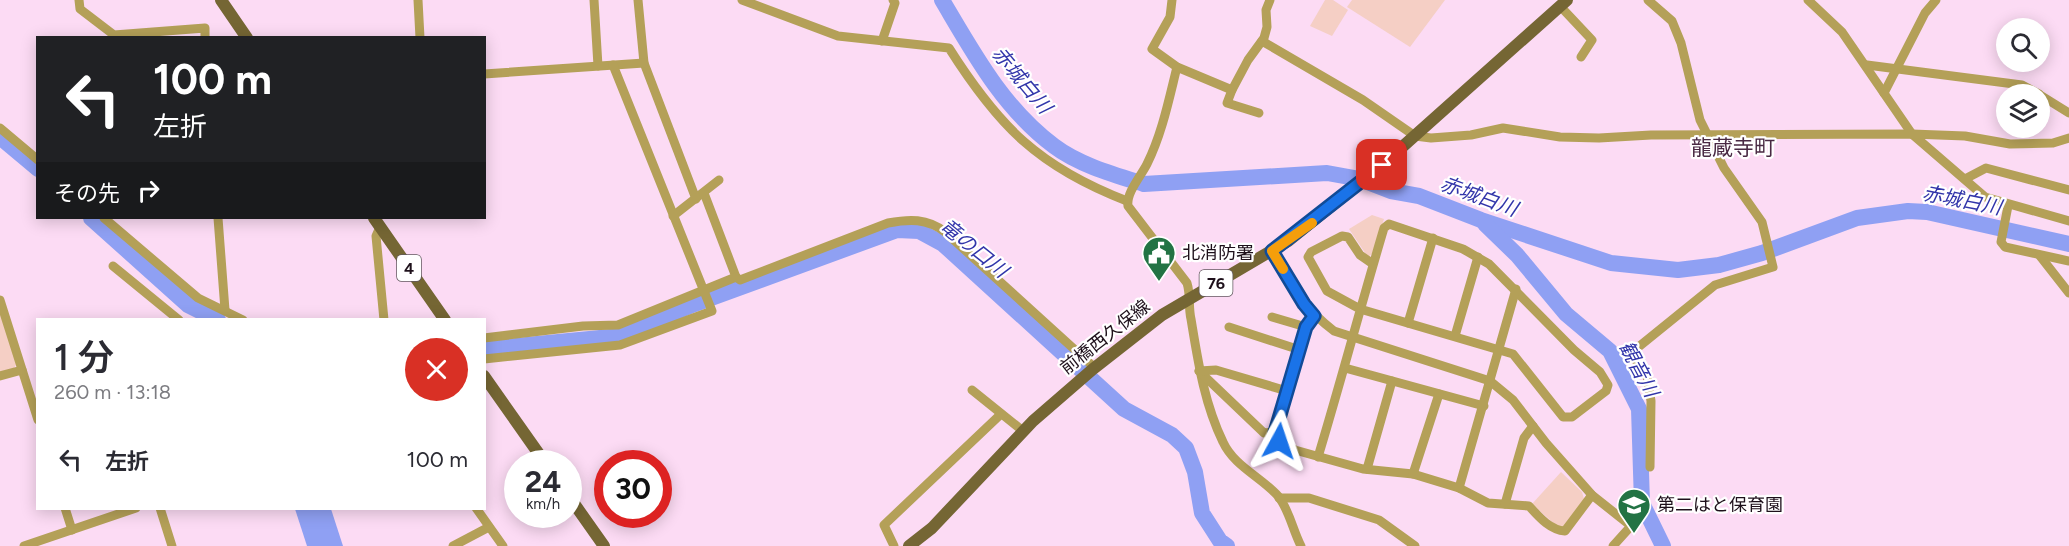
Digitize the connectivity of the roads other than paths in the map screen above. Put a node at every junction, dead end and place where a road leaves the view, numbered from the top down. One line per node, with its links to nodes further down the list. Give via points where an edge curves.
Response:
1 (79, 0): 15 (street, via 80,9 114,35 205,28)
2 (220, 0): 16 (main road)
3 (418, 0): 17 (street)
4 (594, 0): 24 (street)
5 (638, 0): 21 (street)
6 (742, 0): 18 (street, via 828,33)
7 (892, 0): 18 (street, via 895,3)
8 (1172, 0): 25 (street, via 1170,17 1152,49)
9 (1270, 0): 19 (street)
10 (1648, 0): 37 (street, via 1672,21 1700,120)
11 (1808, 0): 14 (street)
12 (1936, 0): 26 (street, via 1924,13)
13 (1563, 3): 20 (street, via 1592,40); 36 (main road, 前橋西久保線 / 76)
14 (1820, 4): 23 (street)
15 (205, 36)
16 (246, 36)
17 (420, 36)
18 (882, 41): 44 (street, via 949,48 987,105 1013,133 1060,171)
19 (1262, 41): 29 (street); 36 (street, via 1363,100)
20 (1581, 57)
21 (644, 63): 22 (street); 43 (street)
22 (613, 65): 24 (street); 46 (street)
23 (1867, 65): 26 (street); 30 (street)
24 (598, 66): 27 (street)
25 (1177, 67): 29 (street); 44 (street, via 1164,120)
26 (1895, 68): 28 (street); 30 (street)
27 (486, 74)
28 (2015, 84)
29 (1232, 90): 32 (street, via 1227,103)
30 (1884, 93): 35 (street)
31 (2050, 101): 33 (street)
32 (1259, 113)
33 (2069, 113)
34 (0, 128): 39 (street)
35 (1912, 134): 37 (street); 38 (street, via 1965,136 2010,144 2053,143); 40 (street)
36 (1415, 136): 37 (street, via 1461,136 1503,128 1560,137); 52 (main road, 前橋西久保線 / 76)
37 (1709, 136): 99 (street, via 1724,168 1762,226 1773,267 1715,285 1631,353 1647,376 1651,401)
38 (2069, 138)
39 (36, 158)
40 (1965, 179): 42 (street, via 1986,168); 45 (street, via 1984,198)
41 (719, 180): 43 (street)
42 (2069, 190)
43 (700, 196): 46 (street); 58 (street)
44 (1128, 200): 62 (street, via 1128,206 1187,283)
45 (2008, 207): 49 (street); 53 (street, via 2001,242 2005,247)
46 (673, 216): 60 (street)
47 (105, 219): 65 (street, via 198,298)
48 (218, 219): 65 (street)
49 (2069, 221)
50 (377, 222): 69 (street); 70 (main road, 4)
51 (1433, 238): 54 (street); 56 (street, via 1389,224 1384,228); 71 (street)
52 (1272, 251): 62 (main road, 前橋西久保線 / 76); 66 (street)
53 (2040, 256): 55 (street); 61 (street)
54 (1478, 257): 59 (street); 74 (street)
55 (2069, 261)
56 (1373, 264): 64 (street); 64 (street, via 1360,255 1348,237 1342,236 1308,257 1328,291)
57 (113, 266): 68 (street)
58 (736, 277): 60 (street); 80 (street, via 740,280 910,218 938,226)
59 (1516, 289): 77 (street); 77 (street, via 1600,372 1608,384 1606,391 1572,417 1563,417 1513,354)
60 (704, 293): 75 (street, via 618,325); 79 (street, via 712,312 620,345)
61 (2069, 293)
62 (1192, 297): 80 (main road, 前橋西久保線 / 76, via 1161,315); 83 (street, via 1189,311)
63 (0, 300): 82 (street)
64 (1360, 309): 71 (street); 76 (street)
65 (226, 314)
66 (1314, 316): 73 (street); 76 (street, via 1334,331)
67 (1272, 317): 73 (street)
68 (177, 318)
69 (384, 318)
70 (444, 318)
71 (1408, 323): 74 (street)
72 (1229, 327): 78 (street)
73 (1306, 327): 78 (street)
74 (1455, 336): 77 (street)
75 (486, 338)
76 (1354, 339): 81 (street); 87 (street)
77 (1500, 349): 87 (street)
78 (1300, 350): 89 (street)
79 (486, 359)
80 (1094, 368): 95 (main road, 前橋西久保線 / 76)
81 (1346, 368): 86 (street); 98 (street)
82 (22, 370): 84 (street); 92 (street)
83 (1199, 371): 89 (street, via 1216,370); 96 (street, via 1264,433); 104 (street, via 1223,444 1232,457)
84 (0, 376)
85 (486, 379): 97 (main road)
86 (1392, 381): 90 (street); 100 (street)
87 (1490, 381): 91 (street); 94 (street, via 1513,400)
88 (972, 390): 93 (street)
89 (1287, 391): 96 (street)
90 (1438, 394): 91 (street); 101 (street)
91 (1484, 406): 102 (street)
92 (36, 414)
93 (1001, 414): 95 (street); 118 (street, via 884,525)
94 (1533, 426): 103 (street); 105 (street, via 1524,438)
95 (1023, 431): 119 (main road, 前橋西久保線 / 76, via 932,528)
96 (1275, 432): 98 (street, via 1279,441)
97 (536, 450)
98 (1318, 457): 100 (street)
99 (1650, 467)
100 (1367, 469): 101 (street)
101 (1413, 474): 102 (street)
102 (1459, 488): 105 (street, via 1488,503)
103 (1592, 495): 105 (street, via 1564,531 1544,522 1529,506); 122 (street, via 1631,526)
104 (1279, 498): 120 (street); 121 (street, via 1309,498 1379,520)
105 (1505, 504)
106 (66, 510): 112 (street)
107 (130, 510): 112 (street)
108 (161, 510): 114 (street)
109 (477, 510): 111 (street)
110 (582, 515): 117 (main road)
111 (489, 527): 115 (street); 116 (street)
112 (72, 530): 113 (street)
113 (24, 546)
114 (172, 546)
115 (453, 546)
116 (503, 546)
117 (604, 546)
118 (894, 546)
119 (909, 546)
120 (1301, 546)
121 (1414, 546)
122 (1613, 546)

